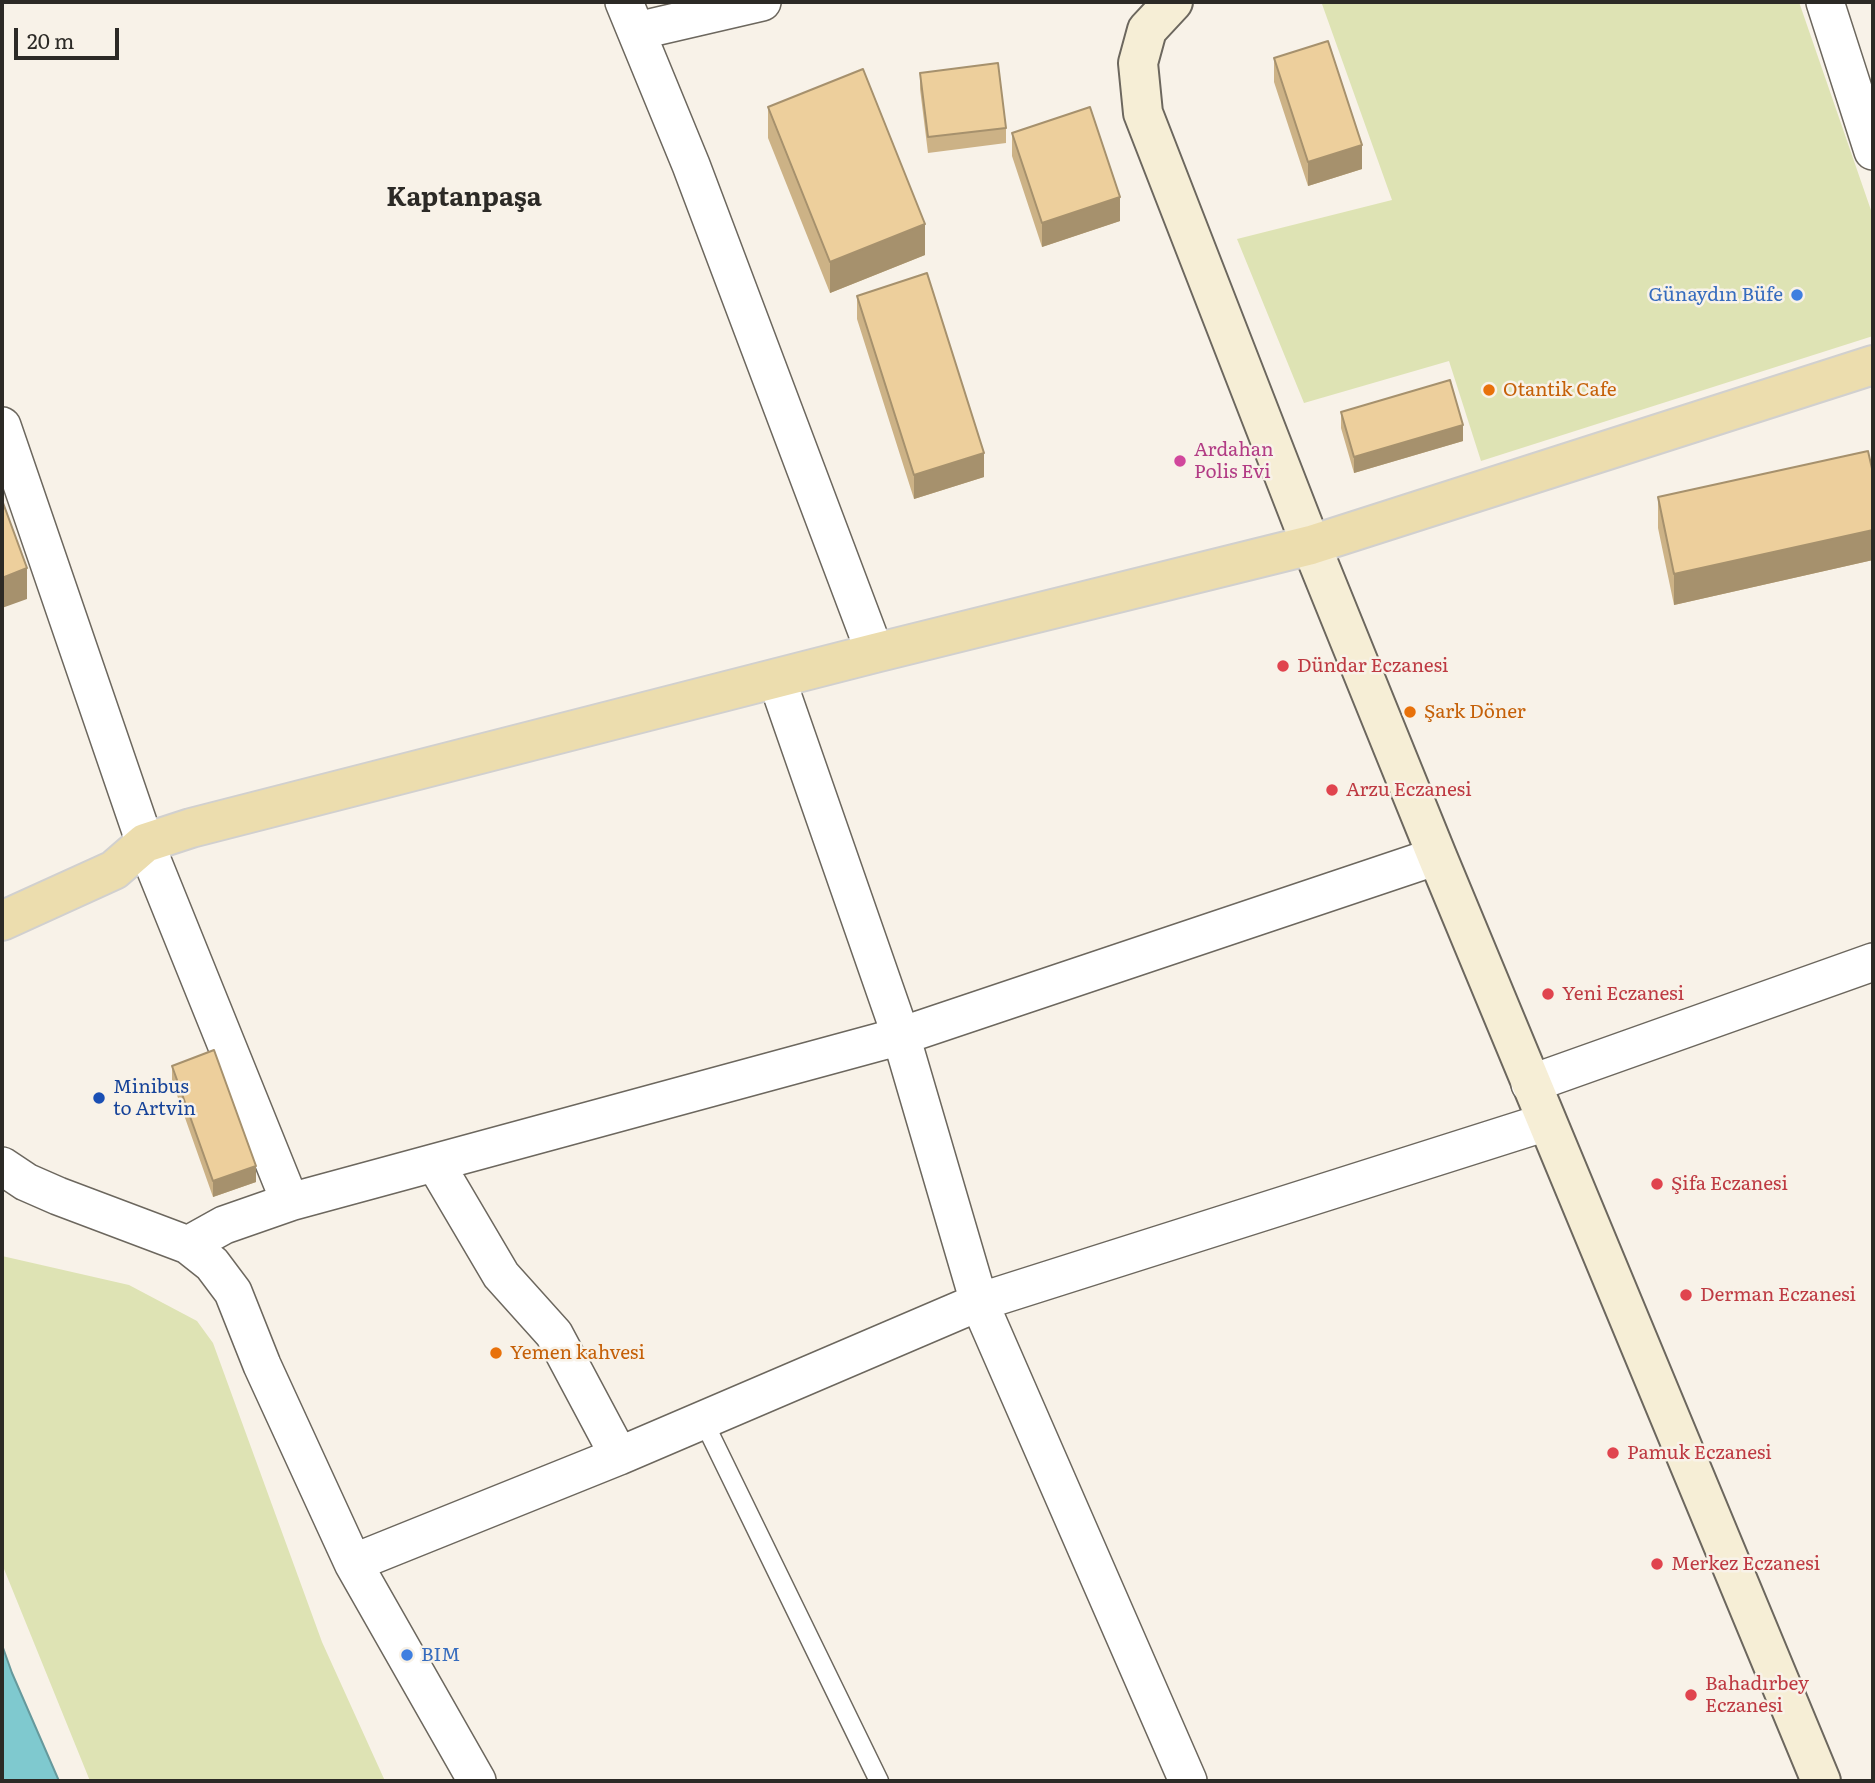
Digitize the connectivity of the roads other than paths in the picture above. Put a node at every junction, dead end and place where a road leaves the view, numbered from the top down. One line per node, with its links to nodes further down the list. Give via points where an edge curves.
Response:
1 (762, 2): 4 (street)
2 (1173, 2): 8 (main road, via 1147,30 1138,63 1143,114)
3 (1825, 2): 5 (street)
4 (631, 17): 9 (street)
5 (1873, 151)
6 (1873, 365): 8 (main road)
7 (2, 426): 11 (street)
8 (1311, 545): 9 (main road); 12 (main road)
9 (875, 653): 10 (main road)
10 (777, 680): 11 (main road); 15 (street)
11 (145, 843): 13 (main road, via 114,870); 20 (street)
12 (1437, 856): 15 (street); 16 (main road)
13 (2, 921)
14 (1873, 962): 16 (street)
15 (901, 1036): 18 (street); 22 (street)
16 (1530, 1083): 17 (main road)
17 (1546, 1122): 22 (street); 29 (main road)
18 (435, 1163): 20 (street); 24 (street, via 501,1275 554,1334)
19 (2, 1166): 21 (street, via 58,1196)
20 (290, 1202): 21 (street, via 225,1225)
21 (188, 1245): 25 (street, via 212,1264 233,1292)
22 (979, 1302): 23 (street); 28 (street)
23 (703, 1420): 24 (street); 27 (lane)
24 (619, 1456): 25 (street)
25 (353, 1563): 26 (street)
26 (477, 1781)
27 (879, 1781)
28 (1188, 1781)
29 (1821, 1781)

